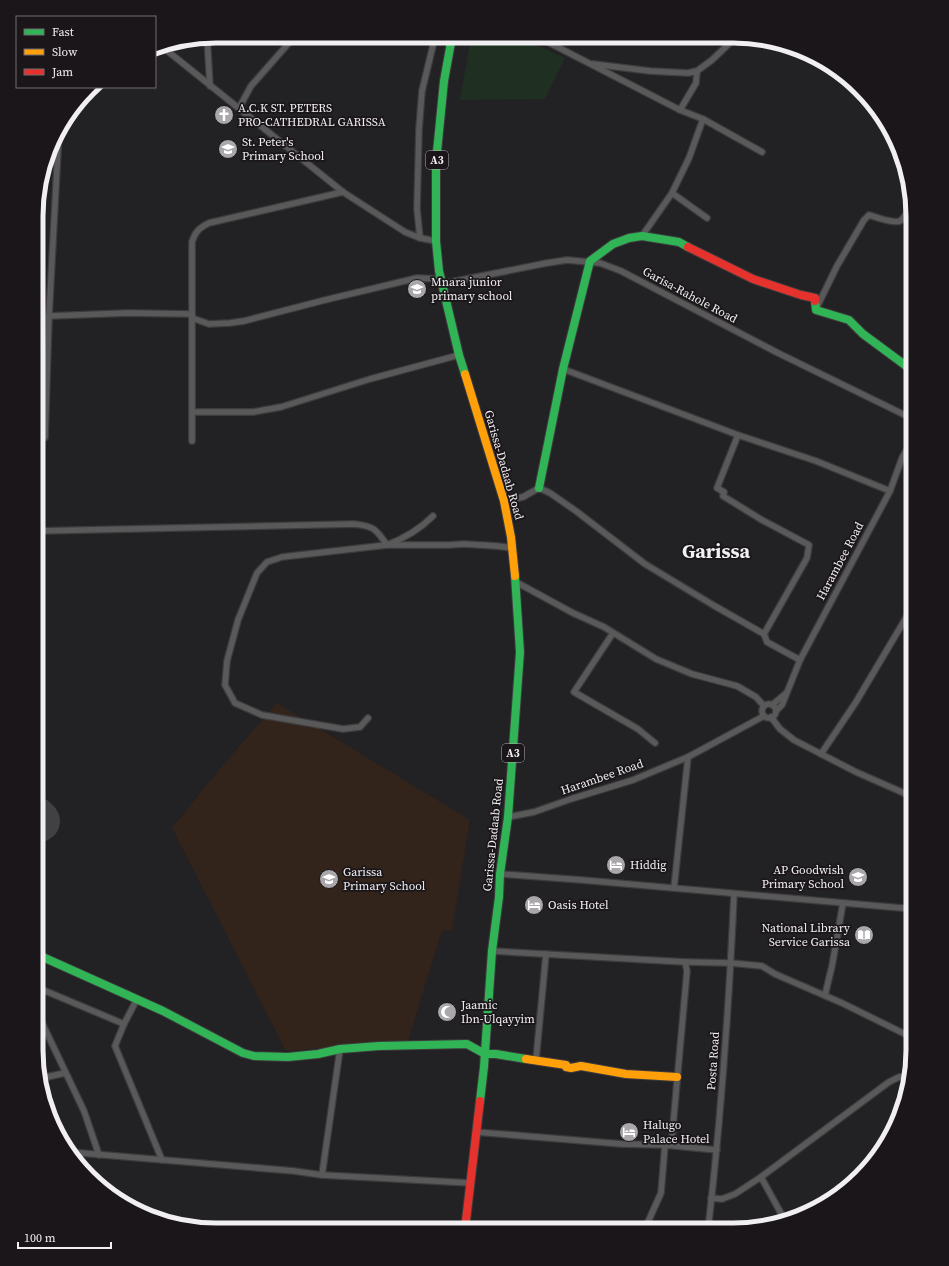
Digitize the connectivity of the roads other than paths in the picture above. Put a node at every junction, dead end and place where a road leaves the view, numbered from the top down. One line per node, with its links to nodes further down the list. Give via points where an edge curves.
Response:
1 (207, 43): 10 (street)
2 (289, 43): 11 (street, via 251,86)
3 (434, 43): 21 (street, via 422,91 419,129 417,209)
4 (451, 43): 22 (main road, A3, via 438,138)
5 (549, 43): 8 (street)
6 (731, 43): 9 (street)
7 (166, 50): 10 (street)
8 (589, 64): 9 (street, via 681,74); 12 (street)
9 (698, 71): 12 (street, via 696,82)
10 (210, 86): 11 (street)
11 (239, 108): 16 (street)
12 (680, 110): 13 (street)
13 (703, 119): 15 (street); 17 (street, via 689,158)
14 (58, 145): 26 (street)
15 (762, 152)
16 (343, 192): 21 (street, via 405,232); 27 (street, via 208,223 200,228 192,242)
17 (672, 193): 19 (street); 20 (street)
18 (906, 214): 25 (street, via 900,221 895,222 869,215 864,220 836,266)
19 (707, 218)
20 (642, 236): 23 (main road, via 613,244); 25 (main road, via 679,242 753,279 815,298)
21 (420, 238): 22 (street)
22 (436, 241): 24 (main road, A3)
23 (590, 261): 24 (street, Garisa-Rahole Road, via 567,260); 30 (main road); 32 (street, Garisa-Rahole Road, via 621,271 778,353)
24 (441, 281): 27 (street, Garisa-Rahole Road, via 417,278 244,322 209,324); 28 (main road, Garissa-Dadaab Road / A3)
25 (816, 310): 29 (main road, via 849,320 863,334)
26 (49, 316): 27 (street, Garisa-Rahole Road, via 128,313); 34 (street)
27 (192, 316): 31 (street)
28 (459, 355): 31 (street, via 281,407 253,412); 39 (main road, Garissa-Dadaab Road / A3)
29 (906, 365)
30 (563, 369): 33 (street); 37 (main road)
31 (193, 412): 35 (street)
32 (906, 416)
33 (738, 434): 38 (street, via 816,461); 47 (street, via 717,488 724,492 723,496 809,545 807,558)
34 (45, 437)
35 (192, 441)
36 (906, 451): 38 (street, Harambee Road)
37 (539, 488): 39 (street, via 523,497); 47 (street, via 576,511 645,564)
38 (890, 491): 48 (street, Harambee Road)
39 (504, 501): 43 (main road, Garissa-Dadaab Road / A3)
40 (433, 516): 42 (street, via 412,534)
41 (43, 531): 42 (street, via 354,524 369,526 379,532)
42 (387, 544): 43 (street, via 464,544); 55 (street, via 282,557 267,562 257,573 240,613 227,661 225,685 235,703 262,715 343,728 360,727)
43 (512, 548): 44 (main road, Garissa-Dadaab Road / A3)
44 (516, 582): 46 (street, via 573,613 604,626); 60 (main road, Garissa-Dadaab Road / A3, via 520,652)
45 (906, 618): 57 (street, via 853,707)
46 (613, 633): 51 (street, via 656,659 692,674 737,686 756,697); 56 (street, via 574,692 638,729)
47 (764, 634): 48 (street, via 767,642)
48 (800, 660): 49 (street, Harambee Road)
49 (785, 694): 50 (street, Harambee Road); 52 (street, Harambee Road, via 782,705)
50 (772, 704): 51 (street); 52 (street)
51 (764, 706): 53 (street)
52 (776, 711): 54 (street)
53 (764, 716): 54 (street); 58 (street, Harambee Road)
54 (771, 717): 57 (street, via 780,729 794,740)
55 (368, 718)
56 (655, 743)
57 (821, 754): 59 (street)
58 (688, 757): 60 (street, Harambee Road, via 633,780 534,812); 62 (street)
59 (906, 794)
60 (508, 817): 61 (main road, Garissa-Dadaab Road / A3)
61 (500, 874): 62 (street); 66 (main road, Garissa-Dadaab Road / A3)
62 (674, 888): 63 (street)
63 (734, 894): 64 (street); 70 (street, Posta Road)
64 (842, 903): 65 (street); 72 (street)
65 (906, 908)
66 (492, 951): 67 (street); 78 (main road, Garissa-Dadaab Road / A3)
67 (546, 954): 69 (street); 79 (street)
68 (43, 957): 73 (main road)
69 (685, 962): 70 (street); 82 (street, via 687,972)
70 (731, 963): 72 (street, via 762,966); 86 (street, Posta Road)
71 (43, 990): 74 (street)
72 (825, 995): 76 (street)
73 (137, 999): 74 (street); 77 (main road, via 243,1054 288,1056)
74 (124, 1024): 89 (street, via 115,1046)
75 (43, 1025): 80 (street)
76 (906, 1034)
77 (340, 1050): 78 (main road, via 379,1046 467,1044); 90 (street)
78 (485, 1054): 79 (main road); 84 (main road, Garissa-Dadaab Road / A3)
79 (536, 1060): 82 (main road, via 566,1064 566,1067 571,1068 581,1066 626,1074)
80 (65, 1073): 81 (street); 88 (street, via 84,1111)
81 (45, 1077)
82 (677, 1077): 85 (street, via 672,1137)
83 (904, 1077): 91 (street, via 889,1082)
84 (476, 1132): 85 (street); 92 (main road, Garissa-Dadaab Road / A3)
85 (665, 1145): 86 (street); 96 (street, via 661,1193)
86 (717, 1150): 93 (street, Posta Road)
87 (77, 1153): 88 (street)
88 (100, 1155): 89 (street)
89 (162, 1160): 90 (street)
90 (322, 1175): 92 (street)
91 (761, 1177): 93 (street, via 729,1198); 94 (street)
92 (471, 1183): 95 (main road, Garissa-Dadaab Road / A3)
93 (711, 1198): 97 (street, Posta Road)
94 (782, 1216)
95 (466, 1223)
96 (647, 1223)
97 (709, 1223)

